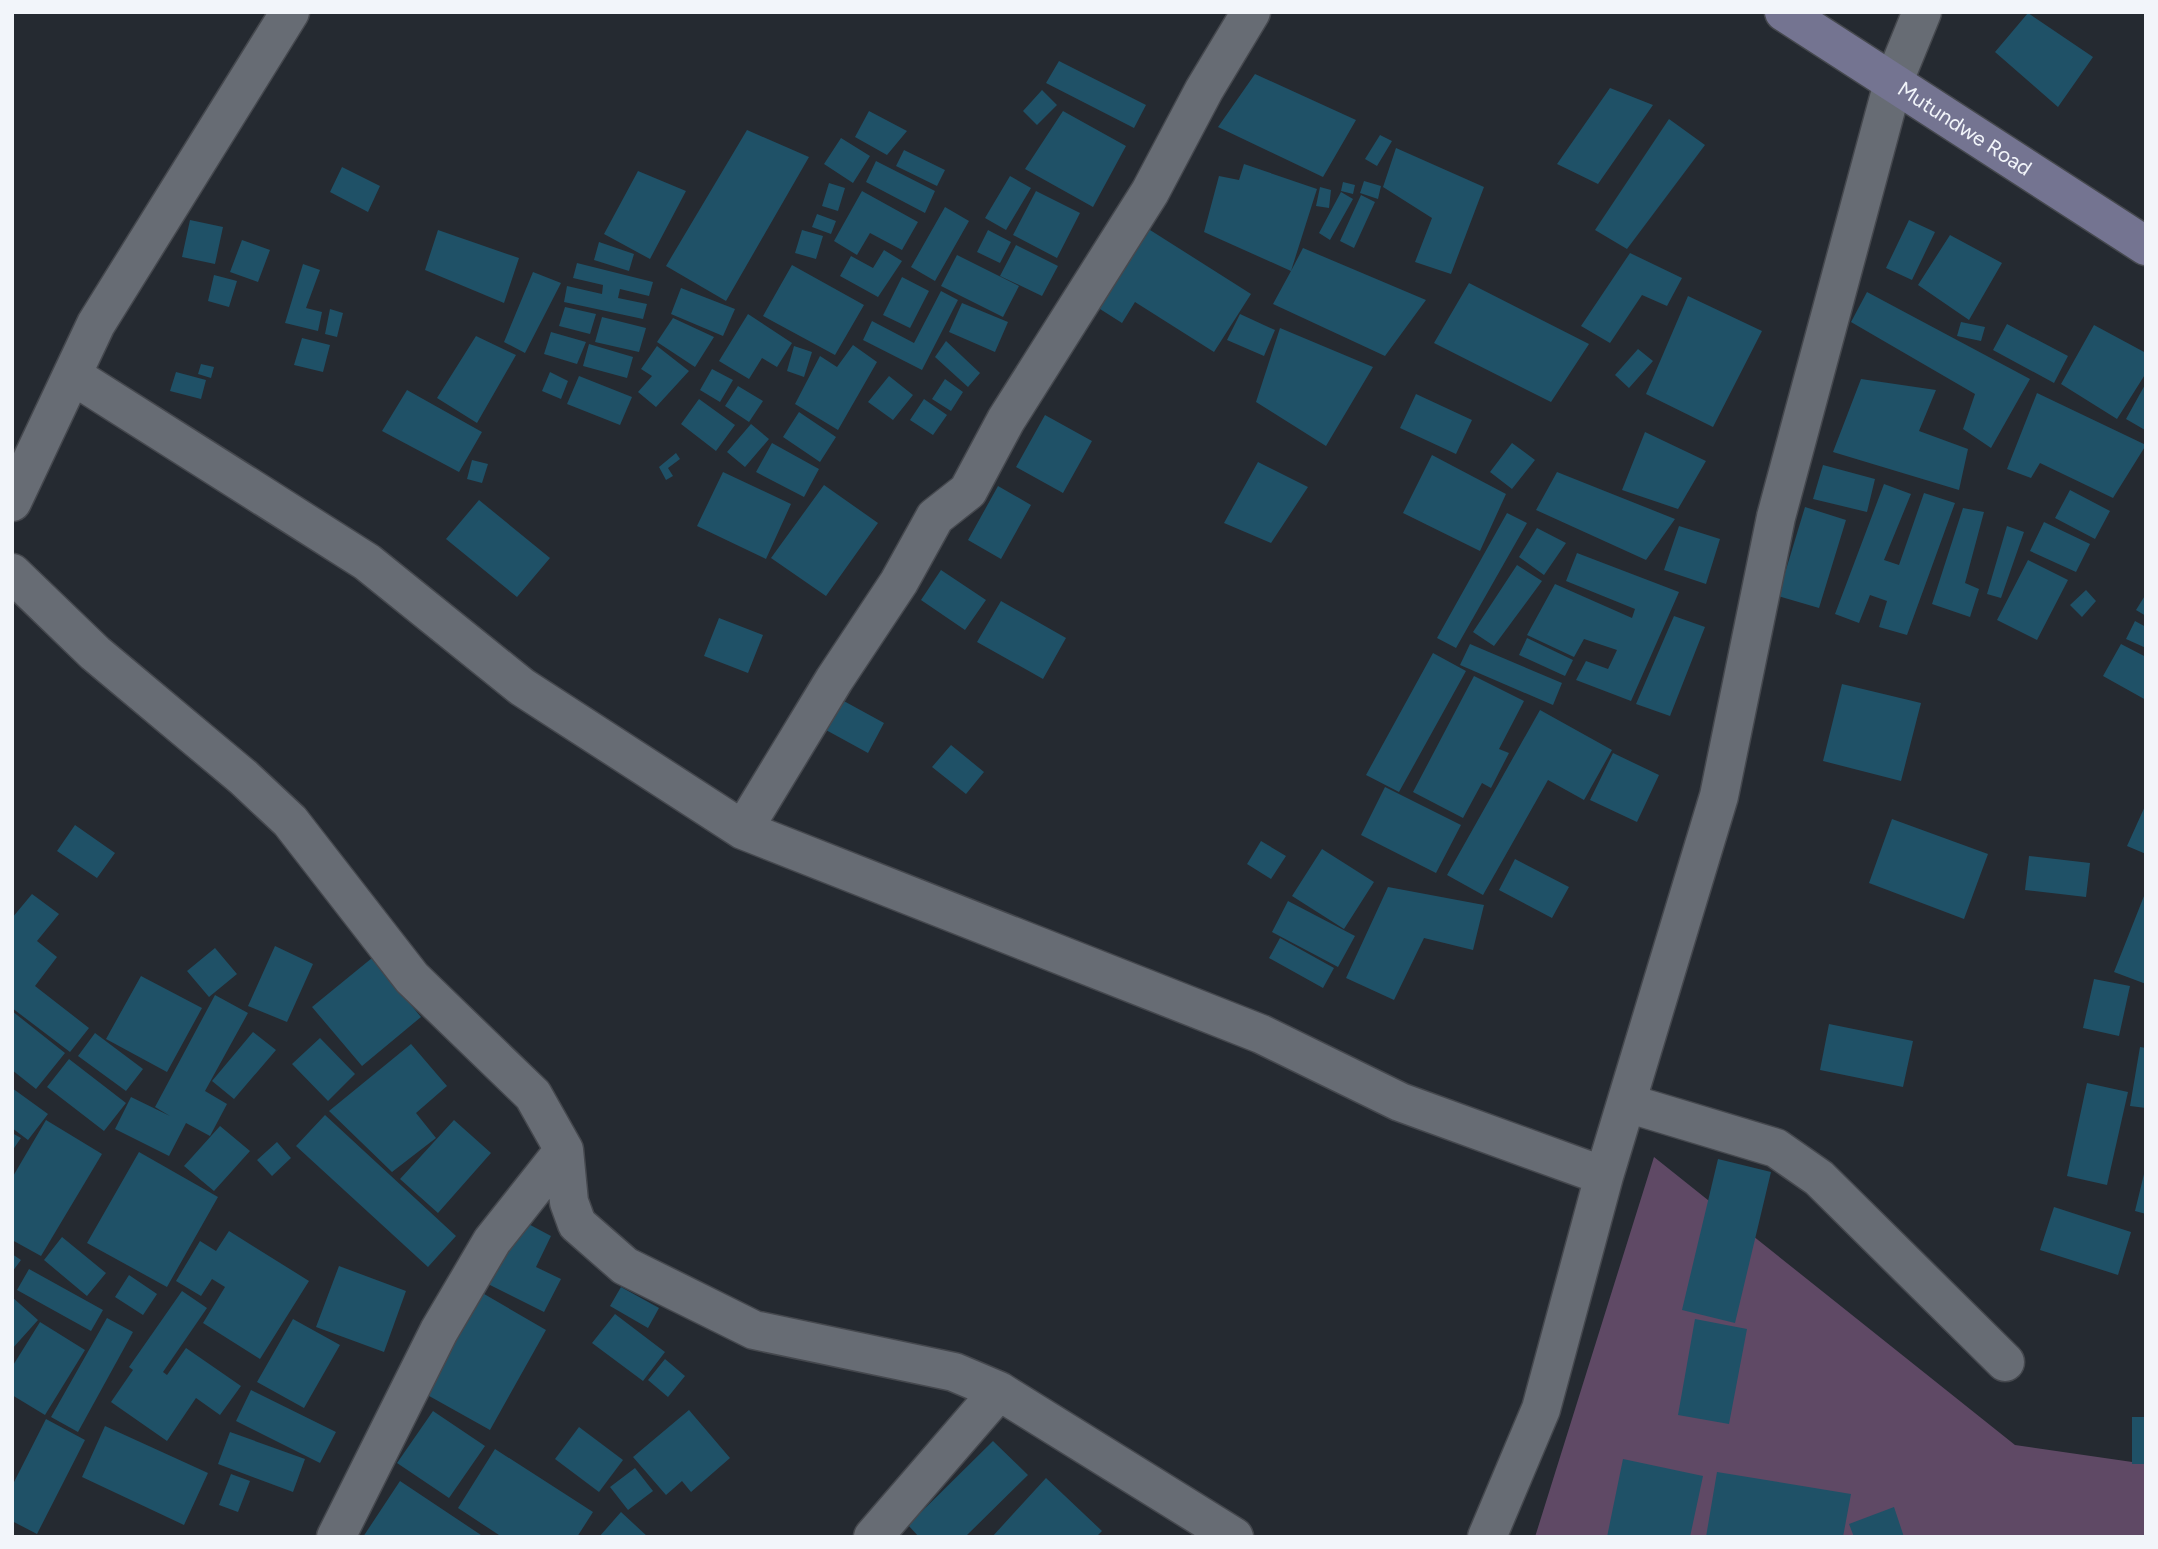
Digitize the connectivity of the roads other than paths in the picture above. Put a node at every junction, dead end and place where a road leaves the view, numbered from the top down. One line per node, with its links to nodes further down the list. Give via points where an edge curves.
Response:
1 (290, 12): 7 (street, via 96,324)
2 (1251, 12): 10 (street, via 1150,192 1006,420 968,491 935,517)
3 (1784, 12): 5 (main road, Mutundwe Road)
4 (1922, 12): 5 (street)
5 (1893, 83): 6 (main road, Mutundwe Road); 11 (street, via 1776,517 1719,796)
6 (2146, 246)
7 (72, 375): 8 (street); 10 (street, via 367,562 522,687)
8 (12, 502)
9 (12, 573): 12 (street, via 95,653 290,821 412,978 533,1095)
10 (743, 830): 13 (street, via 1261,1034 1400,1102)
11 (1627, 1103): 13 (street); 14 (street, via 1776,1148 1819,1178)
12 (564, 1150): 15 (street, via 569,1202 577,1224 625,1266 754,1329 954,1372); 16 (street, via 492,1241 452,1308)
13 (1604, 1176): 19 (street, via 1541,1409)
14 (2005, 1363)
15 (999, 1391): 17 (street); 18 (street)
16 (336, 1537)
17 (873, 1537)
18 (1234, 1537)
19 (1487, 1537)

